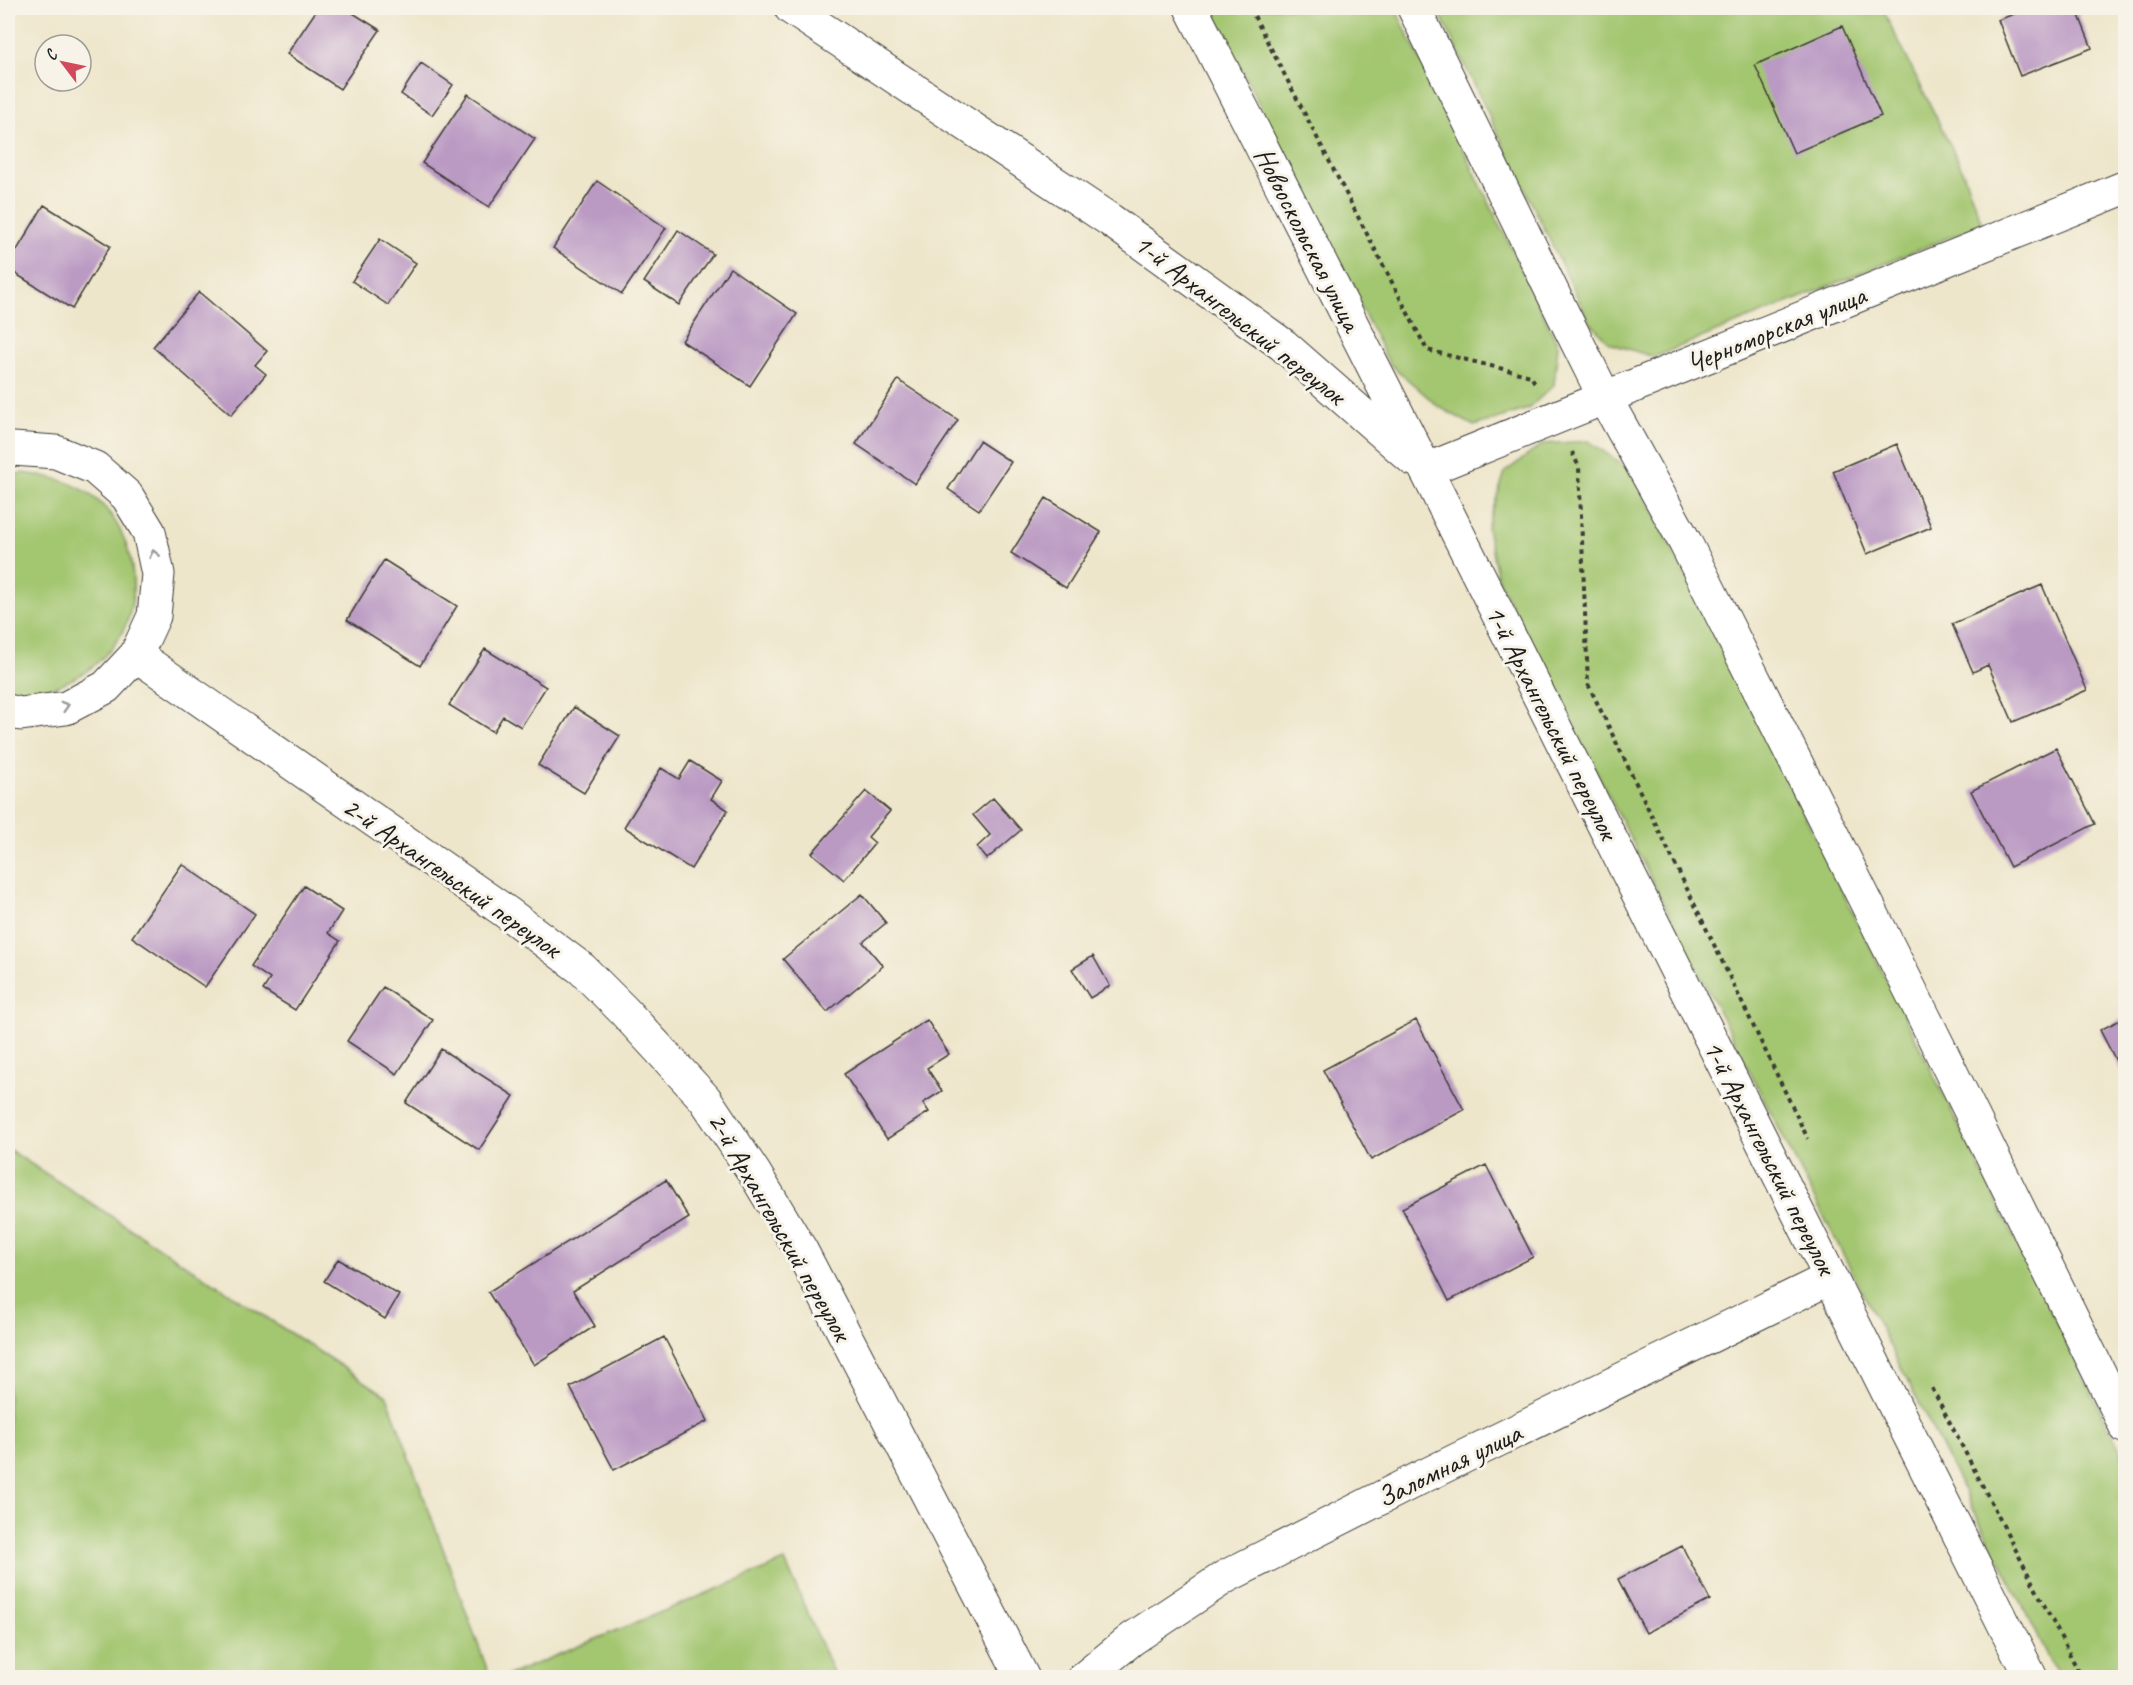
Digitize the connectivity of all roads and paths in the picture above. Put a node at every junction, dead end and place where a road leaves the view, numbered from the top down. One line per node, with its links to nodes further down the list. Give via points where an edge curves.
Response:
1 (791, 8): 10 (street, 1-й Архангельский переулок, via 1110,220 1283,345)
2 (1191, 8): 10 (street, Новооскольская улица)
3 (1250, 8): 6 (path, via 1427,350 1532,376)
4 (1414, 8): 7 (street)
5 (2126, 187): 7 (street, Черноморская улица)
6 (1537, 386)
7 (1605, 398): 10 (street, Черноморская улица); 16 (street, via 1685,542)
8 (1569, 447): 13 (path, via 1579,467 1588,684)
9 (8, 451): 11 (street, one-way to 9, via 154,616 158,574 149,532 128,496 95,468 56,452)
10 (1426, 470): 14 (street, 1-й Архангельский переулок)
11 (136, 655): 12 (street, one-way to 11, via 21,714 66,708 106,687); 17 (street, 2-й Архангельский переулок, via 582,969 705,1099 801,1250)
12 (8, 711)
13 (1811, 1146)
14 (1830, 1278): 18 (street, Заломная улица, via 1225,1577 1132,1639); 19 (street, 1-й Архангельский переулок)
15 (1929, 1380): 20 (path)
16 (2126, 1427)
17 (1023, 1677)
18 (1084, 1677)
19 (2031, 1677)
20 (2082, 1677)

